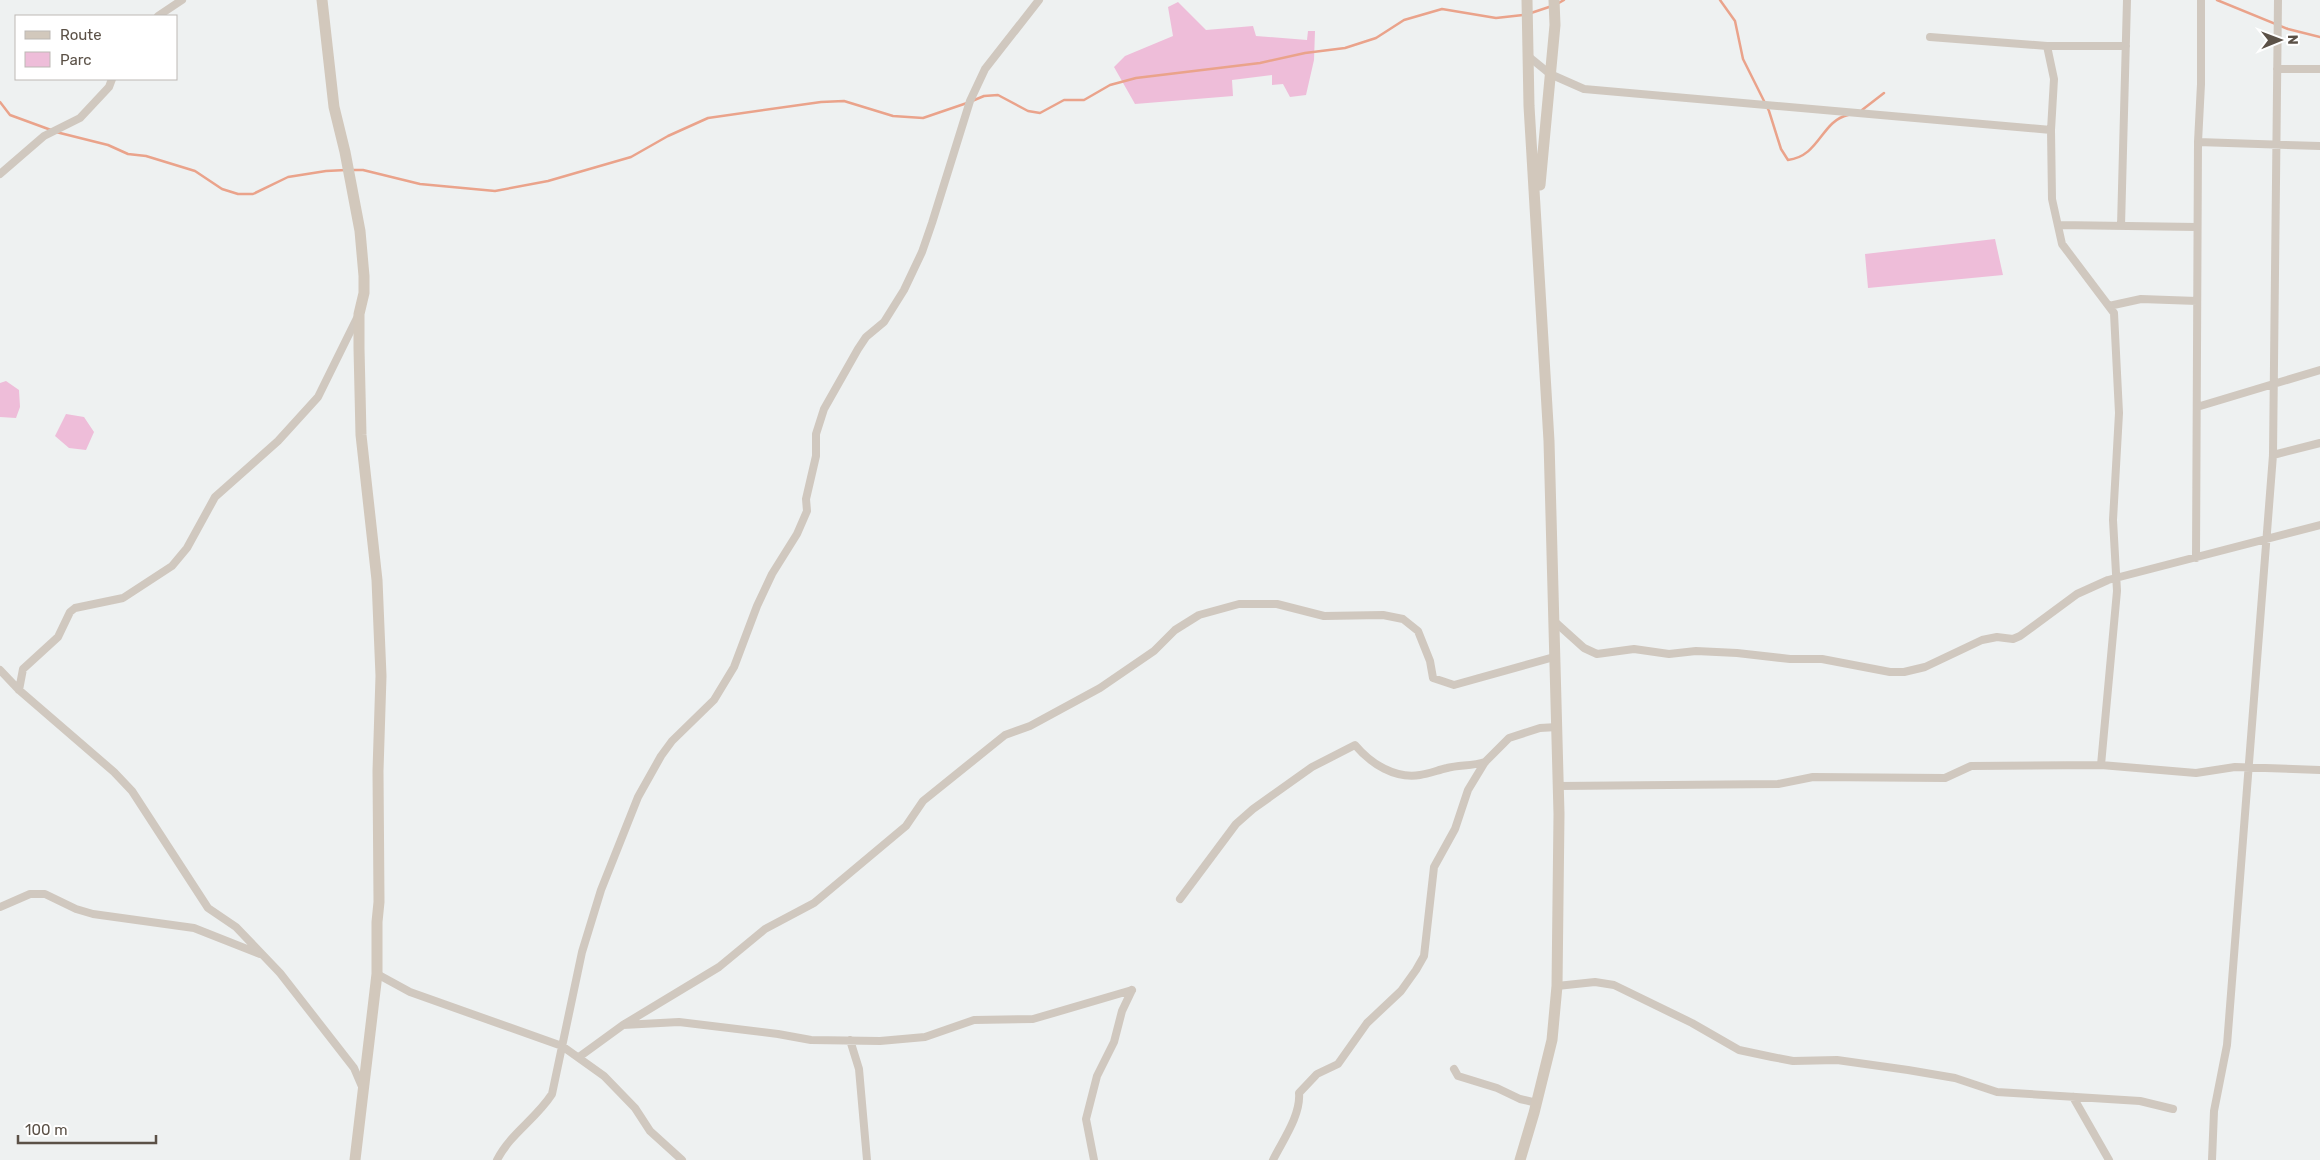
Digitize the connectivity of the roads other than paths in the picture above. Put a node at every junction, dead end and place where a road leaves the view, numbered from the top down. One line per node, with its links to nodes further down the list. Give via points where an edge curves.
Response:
1 (182, 0): 9 (street)
2 (322, 0): 29 (street, via 334,107 360,231 364,293)
3 (1039, 0): 56 (street, via 985,69 970,100 922,252 904,290 884,322 866,337 824,410 816,434 816,456 806,499 807,511 756,606 734,667 714,700 672,741 638,797 601,890 582,952)
4 (1527, 0): 13 (street)
5 (1554, 0): 16 (street)
6 (2127, 0): 12 (street)
7 (2201, 0): 19 (street)
8 (2278, 0): 14 (street)
9 (160, 15)
10 (1930, 37): 11 (street)
11 (2047, 46): 12 (street); 18 (street, via 2054,79)
12 (2126, 46): 25 (street)
13 (1528, 56): 16 (street); 23 (street)
14 (2277, 69): 15 (street); 20 (street)
15 (2320, 69)
16 (1550, 74): 18 (street, via 1584,89); 23 (street)
17 (112, 80): 22 (street, via 80,118 44,136)
18 (2051, 130): 24 (street, via 2052,199)
19 (2198, 142): 20 (street); 26 (street)
20 (2276, 146): 21 (street); 31 (street)
21 (2320, 146)
22 (0, 174)
23 (1537, 214): 39 (street, via 1549,441)
24 (2058, 225): 25 (street); 28 (street, via 2062,244)
25 (2122, 226): 26 (street)
26 (2197, 227): 27 (street)
27 (2197, 301): 28 (street, via 2141,299); 32 (street)
28 (2108, 306): 38 (street, via 2114,313 2119,413 2113,520)
29 (358, 314): 42 (street, via 318,398 278,441 215,497 187,548 172,566 123,598 86,604 70,612 58,637 23,669); 52 (street, via 361,435 377,580 381,676)
30 (2320, 370): 31 (street)
31 (2274, 384): 32 (street); 34 (street)
32 (2197, 407): 37 (street)
33 (2320, 443): 34 (street)
34 (2273, 455): 36 (street)
35 (2320, 525): 36 (street)
36 (2268, 539): 37 (street); 46 (street)
37 (2196, 558): 38 (street)
38 (2116, 577): 39 (street, via 2077,594 2020,636 1982,640 1904,672 1869,670 1822,659 1704,651 1669,654 1634,649 1597,654 1584,648); 45 (street)
39 (1554, 621): 40 (street)
40 (1554, 657): 43 (street); 54 (street, via 1454,685 1433,678 1418,631 1403,619 1383,615 1324,616 1277,604 1239,604 1199,615 1100,688 1030,726 1005,735 923,801 906,826 814,903 765,928 719,967)
41 (0, 670): 42 (street)
42 (19, 690): 51 (street, via 114,772 143,806 208,908 236,927)
43 (1556, 727): 44 (street, via 1540,728 1509,738); 48 (street)
44 (1485, 762): 49 (street, via 1448,767 1418,776 1400,776 1383,768 1355,746 1312,767 1253,808 1236,824); 68 (street, via 1468,790 1455,828 1434,867 1424,956 1410,981 1367,1023 1338,1064 1317,1074 1300,1093 1293,1119)
45 (2100, 765): 46 (street, via 2196,773); 48 (street, via 1971,766 1945,778 1814,777 1778,784)
46 (2249, 767): 47 (street); 71 (street, via 2227,1045 2214,1111)
47 (2320, 770)
48 (1559, 786): 53 (street)
49 (1180, 899)
50 (0, 907): 51 (street, via 30,894 45,894 76,910 93,914 194,928)
51 (264, 955): 59 (street, via 348,1060)
52 (377, 974): 56 (street, via 410,992); 59 (street)
53 (1557, 986): 60 (street, via 1595,982 1614,985 1739,1050 1793,1061 1837,1060 1955,1078 1997,1092); 61 (street, via 1552,1040)
54 (623, 1025): 55 (street, via 679,1022 811,1040); 57 (street)
55 (850, 1040): 66 (street, via 859,1069); 67 (street, via 925,1037 974,1020 1033,1019 1132,990 1122,1011 1114,1042 1097,1076 1086,1120)
56 (562, 1046): 57 (street); 64 (street, via 552,1094 503,1148)
57 (580, 1057): 65 (street, via 604,1076 650,1131)
58 (1454, 1069): 61 (street, via 1458,1076)
59 (363, 1089): 63 (street)
60 (2073, 1097): 62 (street, via 2140,1101); 70 (street)
61 (1537, 1103): 69 (street)
62 (2173, 1109)
63 (355, 1160)
64 (497, 1160)
65 (682, 1160)
66 (867, 1160)
67 (1094, 1160)
68 (1273, 1160)
69 (1520, 1160)
70 (2109, 1160)
71 (2212, 1160)

